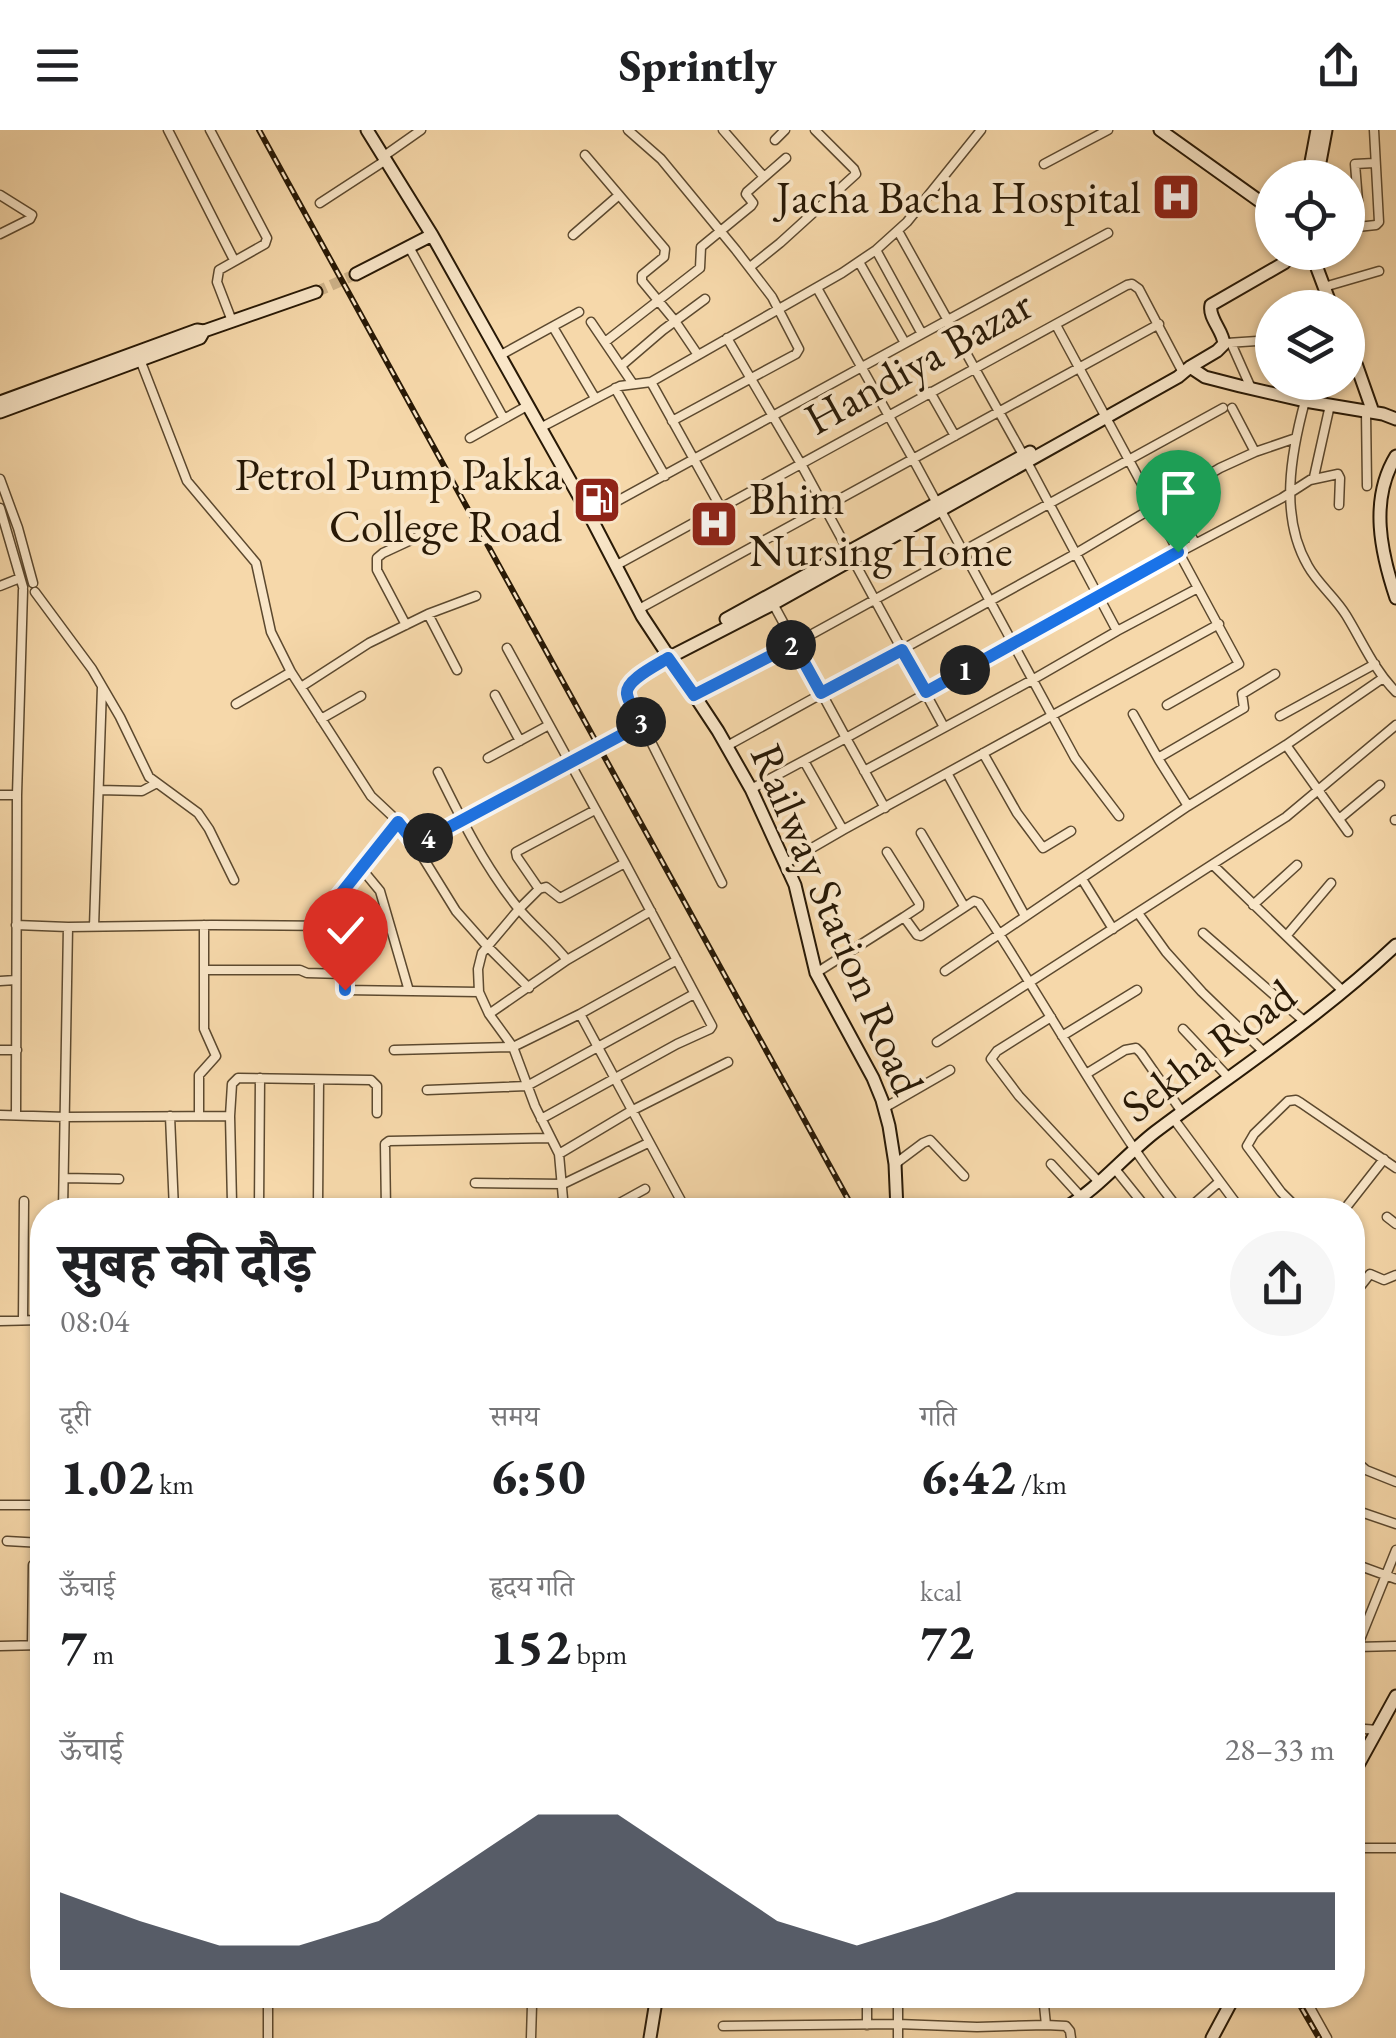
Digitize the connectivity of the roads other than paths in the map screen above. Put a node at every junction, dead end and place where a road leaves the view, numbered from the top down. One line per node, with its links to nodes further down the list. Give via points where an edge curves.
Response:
1 (168, 130): 38 (street)
2 (210, 130): 38 (street, via 268,238)
3 (367, 130): 17 (street)
4 (421, 130): 17 (street)
5 (628, 130): 30 (street)
6 (723, 130): 24 (street)
7 (785, 130): 15 (street)
8 (815, 130): 40 (street, via 856,174)
9 (981, 130): 31 (street)
10 (1108, 130): 22 (street)
11 (1160, 130): 27 (street)
12 (1317, 130): 19 (street)
13 (1326, 130): 20 (street)
14 (1374, 130): 21 (street)
15 (775, 140)
16 (585, 156): 26 (street)
17 (385, 158): 28 (street); 34 (street)
18 (786, 158): 24 (street)
19 (1311, 160)
20 (1320, 160)
21 (1374, 163): 23 (street); 29 (street, via 1379,222)
22 (1044, 164)
23 (1365, 164)
24 (764, 177): 30 (street, via 746,193 753,204)
25 (0, 195): 33 (street, via 32,216)
26 (618, 195): 35 (street); 50 (street, via 665,249 640,278)
27 (1255, 198)
28 (320, 204)
29 (1365, 226)
30 (720, 230): 40 (street); 50 (street, via 699,250 700,268)
31 (898, 231): 37 (street); 53 (street)
32 (1108, 232): 53 (street)
33 (0, 234)
34 (432, 235): 36 (street); 68 (street)
35 (573, 235)
36 (408, 246): 44 (street); 92 (street)
37 (876, 250): 39 (street); 60 (street)
38 (234, 260): 54 (street, via 217,276)
39 (859, 262): 46 (street); 64 (street)
40 (750, 267): 51 (street)
41 (1272, 270): 65 (street, via 1211,305)
42 (1317, 270): 45 (street)
43 (1379, 271): 45 (street)
44 (356, 274)
45 (1324, 287): 47 (street)
46 (817, 288): 51 (street); 70 (street)
47 (1325, 290)
48 (316, 292): 54 (street)
49 (706, 299): 55 (street)
50 (656, 300): 55 (street); 62 (street)
51 (780, 309): 61 (street); 74 (street, via 799,352)
52 (579, 312): 59 (street)
53 (947, 319): 60 (street); 73 (street)
54 (232, 321): 67 (street)
55 (675, 321): 66 (street); 69 (street)
56 (592, 322): 62 (street)
57 (1159, 324): 58 (street, Handiya Bazar, via 1139,289 1127,284); 71 (street); 72 (street)
58 (1056, 325): 71 (street); 73 (street, Handiya Bazar)
59 (553, 327): 68 (street); 81 (street)
60 (922, 334): 64 (street)
61 (727, 338): 66 (street); 74 (street)
62 (605, 342): 69 (street)
63 (1255, 342): 65 (street)
64 (906, 343): 70 (street)
65 (1228, 344): 72 (street); 78 (street)
66 (698, 355): 75 (street)
67 (138, 356): 83 (street); 86 (street); 149 (street, via 187,481 256,563 271,632)
68 (499, 356): 85 (street)
69 (621, 366): 76 (street)
70 (861, 367): 89 (street); 91 (street)
71 (1079, 368): 87 (street); 90 (street)
72 (1186, 368): 78 (street); 90 (street)
73 (974, 369): 79 (street, Handiya Bazar); 87 (street)
74 (751, 378): 91 (street); 94 (street)
75 (651, 382): 76 (street); 94 (street)
76 (633, 384): 77 (street)
77 (616, 388): 81 (street); 106 (street)
78 (1251, 388): 82 (street)
79 (930, 392): 89 (street, Handiya Bazar); 96 (street)
80 (1365, 396): 88 (street)
81 (595, 398): 95 (street)
82 (1306, 401): 84 (street); 98 (street)
83 (0, 402)
84 (1330, 405): 88 (street); 107 (street)
85 (527, 406): 92 (street); 95 (street)
86 (0, 412)
87 (998, 412): 96 (street); 102 (street)
88 (1370, 412): 93 (street); 109 (street)
89 (888, 414): 101 (street); 105 (street, Handiya Bazar)
90 (1104, 414): 102 (street); 103 (street)
91 (774, 417): 104 (street); 105 (street)
92 (504, 419): 97 (street)
93 (1396, 419)
94 (672, 420): 104 (street)
95 (540, 428): 119 (street)
96 (956, 436): 101 (street)
97 (470, 438)
98 (1296, 438): 99 (street); 110 (street)
99 (1255, 452): 103 (street, via 1227,408); 111 (street)
100 (1396, 456): 133 (street, via 1380,516)
101 (913, 459): 114 (street); 117 (street)
102 (1025, 459): 112 (street); 114 (street)
103 (1129, 460): 112 (street); 118 (street)
104 (695, 461): 106 (street); 116 (street)
105 (801, 464): 116 (street, Handiya Bazar); 117 (street)
106 (665, 476): 119 (street)
107 (1314, 478): 110 (street); 113 (street, via 1338,474)
108 (0, 479): 129 (street)
109 (1367, 486)
110 (1291, 492): 121 (street); 147 (street, via 1303,556)
111 (1171, 498): 118 (street); 121 (street)
112 (1048, 504): 122 (street); 124 (street)
113 (1339, 505)
114 (938, 507): 122 (street); 125 (street)
115 (0, 508): 127 (street)
116 (721, 508): 126 (street, Handiya Bazar)
117 (824, 508): 125 (street); 137 (street)
118 (1156, 508): 123 (street); 124 (street)
119 (590, 516): 126 (street)
120 (439, 527): 140 (street, via 376,558)
121 (1195, 544): 123 (street)
122 (962, 552): 134 (street); 136 (street)
123 (1178, 552): 130 (street); 132 (street)
124 (1075, 554): 132 (street); 136 (street)
125 (849, 556): 134 (street); 135 (street)
126 (615, 566): 137 (street, Railway Station Road)
127 (22, 585): 128 (street); 129 (street, via 28,595); 189 (street)
128 (0, 586)
129 (34, 587): 153 (street)
130 (1198, 588): 139 (street); 141 (street)
131 (476, 596): 138 (street)
132 (1099, 596): 141 (street); 143 (street)
133 (1396, 598)
134 (874, 599): 142 (street); 145 (street)
135 (771, 600): 142 (street); 146 (street)
136 (989, 601): 143 (street); 145 (street)
137 (639, 609): 146 (street, Railway Station Road)
138 (428, 614): 140 (street); 148 (street)
139 (1219, 624): 162 (street, via 1238,665); 164 (street)
140 (406, 625): 154 (street)
141 (1116, 630): 152 (street)
142 (794, 644): 157 (street); 159 (street)
143 (1012, 644): 152 (street); 155 (street)
144 (507, 648): 168 (street)
145 (902, 650): 155 (street); 157 (street)
146 (667, 655): 159 (street, Railway Station Road); 167 (street, via 627,688)
147 (1375, 664): 151 (street); 165 (street)
148 (457, 670)
149 (291, 672): 154 (street); 161 (street)
150 (1275, 674): 177 (street, via 1242,694 1242,710)
151 (1382, 678): 156 (street); 173 (street)
152 (1032, 680): 164 (street); 170 (street)
153 (102, 686): 183 (street); 186 (street)
154 (301, 687): 166 (street)
155 (926, 692): 170 (street); 171 (street)
156 (1396, 692)
157 (821, 693): 171 (street); 174 (street)
158 (495, 695): 172 (street)
159 (694, 695): 174 (street, Railway Station Road)
160 (361, 696): 166 (street)
161 (236, 704)
162 (1167, 705)
163 (1133, 714): 177 (street)
164 (1052, 715): 175 (street); 193 (street)
165 (1280, 716)
166 (321, 720): 196 (street, via 371,796)
167 (642, 724): 179 (street); 210 (street)
168 (549, 725): 172 (street); 179 (street)
169 (1396, 726): 187 (street)
170 (944, 727): 180 (street)
171 (846, 738): 178 (street); 180 (street)
172 (520, 741): 176 (street)
173 (1286, 744): 187 (street); 190 (street)
174 (726, 746): 185 (street, Railway Station Road)
175 (984, 753): 182 (street); 198 (street, via 1043,848)
176 (488, 758)
177 (1158, 758): 190 (street)
178 (804, 760): 185 (street); 197 (street)
179 (570, 762): 192 (street); 195 (street)
180 (864, 770): 191 (street)
181 (438, 772): 195 (street)
182 (948, 773): 191 (street); 218 (street)
183 (157, 784): 186 (street, via 142,791); 209 (street, via 198,813)
184 (1380, 785): 194 (street)
185 (751, 789): 204 (street, Railway Station Road)
186 (99, 790): 223 (street)
187 (1320, 791): 194 (street); 206 (street)
188 (0, 795): 189 (street)
189 (18, 795): 220 (street)
190 (1188, 806): 208 (street)
191 (885, 808): 197 (street)
192 (595, 810): 203 (street); 212 (street, via 516,853)
193 (1119, 816)
194 (1340, 819): 199 (street)
195 (461, 820): 201 (street); 215 (street)
196 (398, 822): 201 (street); 207 (street)
197 (843, 830): 204 (street)
198 (1072, 830)
199 (1348, 832)
200 (921, 833): 214 (street)
201 (416, 845): 230 (street, via 447,898)
202 (887, 852): 219 (street, via 919,904)
203 (625, 863): 212 (street, via 563,897); 216 (street)
204 (786, 863): 235 (street, Railway Station Road)
205 (1296, 865): 213 (street)
206 (1213, 866): 213 (street); 217 (street)
207 (360, 868): 222 (street); 241 (street, via 380,891)
208 (1082, 879): 218 (street); 225 (street)
209 (234, 880)
210 (722, 883)
211 (1332, 883): 228 (street)
212 (540, 889): 215 (street)
213 (1252, 905): 228 (street)
214 (964, 906): 219 (street, via 922,936); 227 (street, via 979,903)
215 (519, 909): 230 (street); 231 (street)
216 (651, 911): 231 (street); 232 (street)
217 (1138, 913): 225 (street); 258 (street, via 1172,960)
218 (1025, 916): 227 (street)
219 (904, 917): 235 (street)
220 (16, 925): 224 (street); 237 (street)
221 (204, 925): 222 (street); 223 (street); 233 (street)
222 (316, 925): 236 (street, via 344,929)
223 (94, 927): 224 (street)
224 (68, 928): 277 (street)
225 (1113, 929): 239 (street)
226 (1204, 932): 249 (street)
227 (1000, 934): 234 (street); 239 (street)
228 (1287, 935): 243 (street)
229 (1396, 945): 243 (street, Sekha Road)
230 (487, 946): 240 (street); 244 (street, via 478,964)
231 (568, 960): 240 (street)
232 (676, 960): 245 (street); 247 (street)
233 (204, 970): 236 (street); 275 (street, via 204,1029 216,1058 200,1072)
234 (945, 971)
235 (816, 973): 268 (street, Railway Station Road)
236 (344, 974): 241 (street, via 345,990)
237 (16, 980): 238 (street); 256 (street)
238 (0, 981)
239 (1029, 982): 248 (street); 252 (street)
240 (529, 988): 246 (street)
241 (409, 990): 244 (street)
242 (1137, 990): 251 (street)
243 (1343, 991): 249 (street, Sekha Road)
244 (479, 992): 246 (street)
245 (694, 994): 254 (street); 264 (street, via 711,1028)
246 (489, 1014): 253 (street)
247 (580, 1014): 253 (street); 254 (street)
248 (1051, 1016): 251 (street); 291 (street, via 991,1059)
249 (1304, 1022): 258 (street, Sekha Road)
250 (1183, 1029): 263 (street)
251 (1062, 1036): 261 (street)
252 (937, 1042)
253 (512, 1047): 257 (street); 266 (street)
254 (597, 1047): 264 (street); 266 (street)
255 (0, 1050): 256 (street)
256 (17, 1050): 273 (street)
257 (394, 1050)
258 (1264, 1052): 263 (street, Sekha Road)
259 (728, 1062): 269 (street)
260 (950, 1070): 268 (street)
261 (1086, 1074): 271 (street, via 1136,1048); 281 (street)
262 (260, 1078): 265 (street); 276 (street, via 234,1082); 299 (street)
263 (1228, 1078): 271 (street, Sekha Road)
264 (614, 1079): 269 (street); 278 (street)
265 (318, 1080): 270 (street, via 374,1082); 300 (street)
266 (527, 1086): 267 (street); 278 (street)
267 (428, 1090)
268 (884, 1108): 284 (street, Railway Station Road)
269 (631, 1111): 280 (street); 282 (street)
270 (376, 1113)
271 (1177, 1115): 281 (street, Sekha Road); 292 (street)
272 (0, 1116): 273 (street)
273 (16, 1116): 277 (street)
274 (170, 1116): 275 (street); 277 (street); 297 (street)
275 (199, 1116): 276 (street)
276 (230, 1116): 298 (street)
277 (66, 1118): 289 (street)
278 (541, 1119): 279 (street)
279 (550, 1138): 282 (street); 301 (street, via 387,1141)
280 (648, 1144): 294 (street); 304 (street)
281 (1133, 1149): 287 (street, Sekha Road); 308 (street)
282 (558, 1154): 294 (street)
283 (1384, 1159): 286 (street); 311 (street, via 1301,1103 1288,1101 1247,1146); 312 (street)
284 (895, 1164): 288 (street, via 930,1140); 305 (street, Railway Station Road)
285 (1051, 1164): 306 (street)
286 (1396, 1168)
287 (1115, 1169): 291 (street, Sekha Road); 307 (street)
288 (964, 1176)
289 (64, 1178): 290 (street); 296 (street)
290 (119, 1179)
291 (1099, 1182): 306 (street, Sekha Road)
292 (1219, 1182): 309 (street); 310 (street)
293 (475, 1183): 294 (street)
294 (563, 1184): 302 (street)
295 (645, 1189): 303 (street)
296 (63, 1198)
297 (173, 1198)
298 (231, 1198)
299 (258, 1198)
300 (318, 1198)
301 (386, 1198)
302 (564, 1198)
303 (632, 1198)
304 (679, 1198)
305 (896, 1198)
306 (1082, 1198)
307 (1138, 1198)
308 (1170, 1198)
309 (1201, 1198)
310 (1232, 1198)
311 (1287, 1198)
312 (1353, 1198)
313 (24, 1202): 318 (street)
314 (1387, 1217): 315 (street)
315 (1396, 1224)
316 (1396, 1275): 317 (street)
317 (1365, 1279)
318 (23, 1320): 319 (street); 320 (street)
319 (30, 1320)
320 (0, 1321)
321 (1365, 1469): 322 (street)
322 (1396, 1482)
323 (0, 1505): 324 (street)
324 (30, 1505)
325 (1365, 1513): 326 (street)
326 (1396, 1524)
327 (7, 1542): 328 (street)
328 (30, 1543)
329 (1396, 1550): 331 (street)
330 (1365, 1568): 331 (street)
331 (1385, 1576): 332 (street); 333 (street)
332 (1396, 1579)
333 (1365, 1625)
334 (0, 1646): 335 (street)
335 (30, 1646)
336 (1396, 1646): 337 (street)
337 (1365, 1647)
338 (1396, 1696): 340 (street)
339 (1365, 1729): 340 (street)
340 (1378, 1730): 341 (street)
341 (1365, 1753)
342 (1365, 1848): 343 (street)
343 (1396, 1848)
344 (268, 2008): 356 (street)
345 (532, 2008): 357 (street)
346 (655, 2008): 358 (street)
347 (867, 2008): 353 (street)
348 (898, 2008): 352 (street)
349 (1044, 2008): 354 (street)
350 (1228, 2008): 361 (street)
351 (1311, 2008): 362 (street)
352 (898, 2024): 353 (street); 354 (street); 359 (street)
353 (867, 2025): 355 (street)
354 (1046, 2025): 360 (street, via 1068,2028)
355 (723, 2026)
356 (268, 2038)
357 (531, 2038)
358 (650, 2038)
359 (898, 2038)
360 (1071, 2038)
361 (1212, 2038)
362 (1327, 2038)

